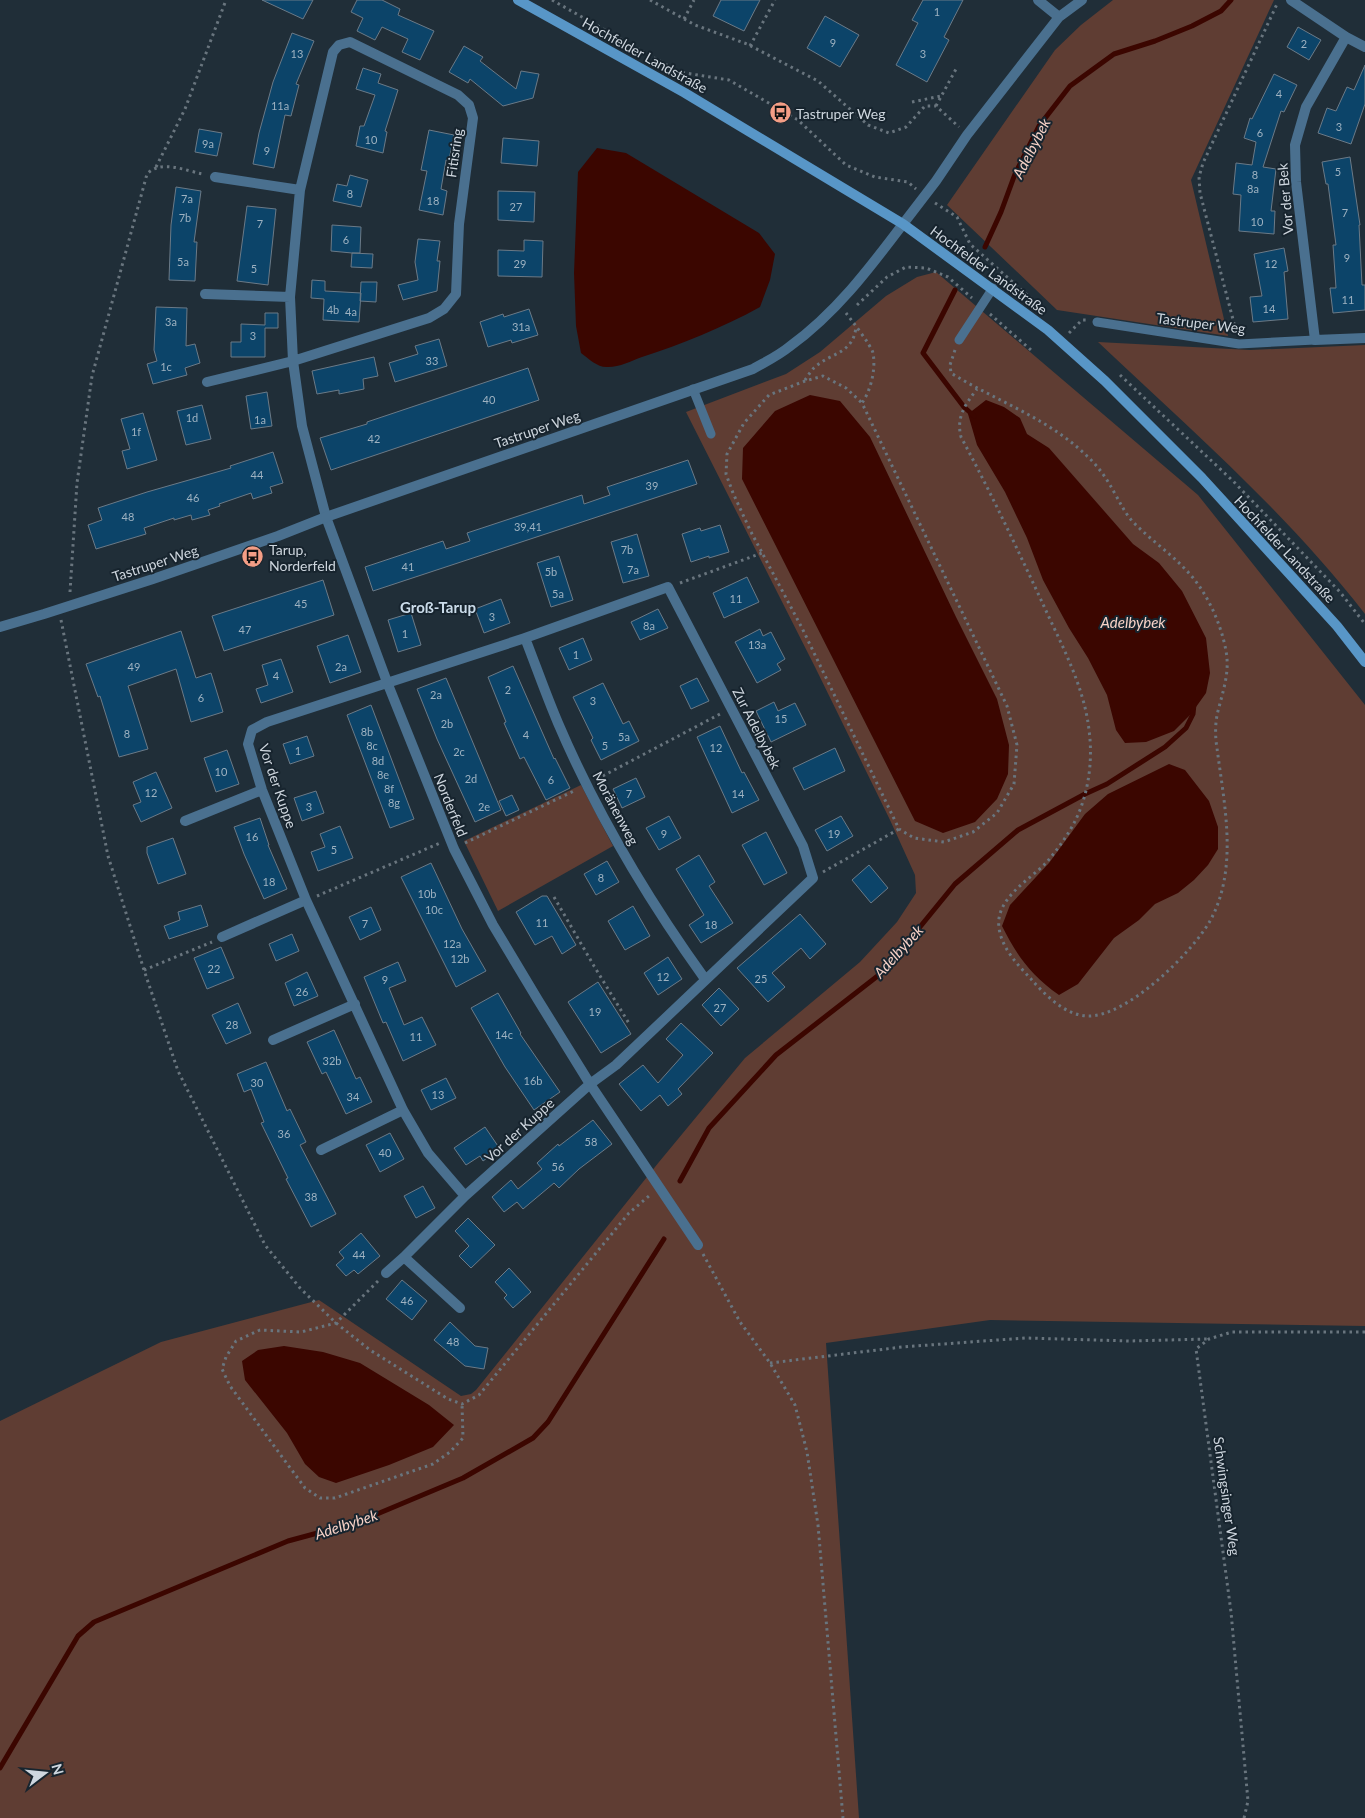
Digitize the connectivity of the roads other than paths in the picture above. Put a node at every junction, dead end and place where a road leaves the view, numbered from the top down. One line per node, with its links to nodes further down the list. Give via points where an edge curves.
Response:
1 (518, 0): 10 (main road, Hochfelder Landstraße, via 686,93)
2 (1038, 0): 5 (street)
3 (1082, 0): 5 (street, Tastruper Weg)
4 (1291, 0): 6 (street)
5 (1059, 17): 10 (street, Tastruper Weg)
6 (1346, 37): 7 (street); 17 (street, Vor der Bek, via 1306,107 1295,145 1296,182)
7 (1365, 48)
8 (214, 177): 9 (street)
9 (300, 190): 13 (street, Fitisring); 18 (street, Fitisring, via 333,52 339,45 350,42 458,95 470,105 473,118 458,224 456,294 444,309 429,318)
10 (903, 224): 11 (main road, Hochfelder Landstraße); 20 (street, Tastruper Weg, via 866,274 821,322 788,349 753,369)
11 (993, 288): 16 (lane); 25 (main road, Hochfelder Landstraße, via 1048,330 1202,478 1337,626)
12 (204, 294): 13 (street)
13 (290, 297): 18 (street, Fitisring)
14 (1097, 322): 17 (lane, Tastruper Weg, via 1239,344)
15 (1365, 338): 17 (street, Tastruper Weg)
16 (959, 340)
17 (1315, 340)
18 (293, 361): 19 (street, Fitisring); 22 (street, Fitisring, via 302,426)
19 (207, 382)
20 (693, 389): 21 (lane); 22 (street, Tastruper Weg)
21 (711, 434)
22 (326, 518): 23 (street, Tastruper Weg, via 59,610); 26 (street, Norderfeld)
23 (0, 627)
24 (525, 638): 26 (street); 31 (street, Moränenweg, via 558,723 587,784 652,900); 31 (street, Zur Adelbybek, via 668,587 732,708 803,846 813,878)
25 (1365, 662)
26 (387, 682): 27 (street, Vor der Kuppe, via 267,722 252,730 248,744); 34 (street, Norderfeld, via 454,849 493,925)
27 (262, 790): 28 (street); 29 (street, Vor der Kuppe)
28 (185, 821)
29 (306, 900): 30 (street); 32 (street, Vor der Kuppe)
30 (222, 938)
31 (705, 979): 34 (street, via 616,1065)
32 (354, 1004): 33 (street); 35 (street, Vor der Kuppe)
33 (273, 1040)
34 (590, 1084): 37 (street, Vor der Kuppe); 38 (street, Norderfeld)
35 (403, 1110): 36 (street); 37 (street, Vor der Kuppe, via 428,1153)
36 (321, 1150)
37 (465, 1196): 39 (street, Vor der Kuppe)
38 (698, 1245)
39 (404, 1257): 40 (street, Vor der Kuppe); 41 (street)
40 (386, 1273)
41 (460, 1308)

